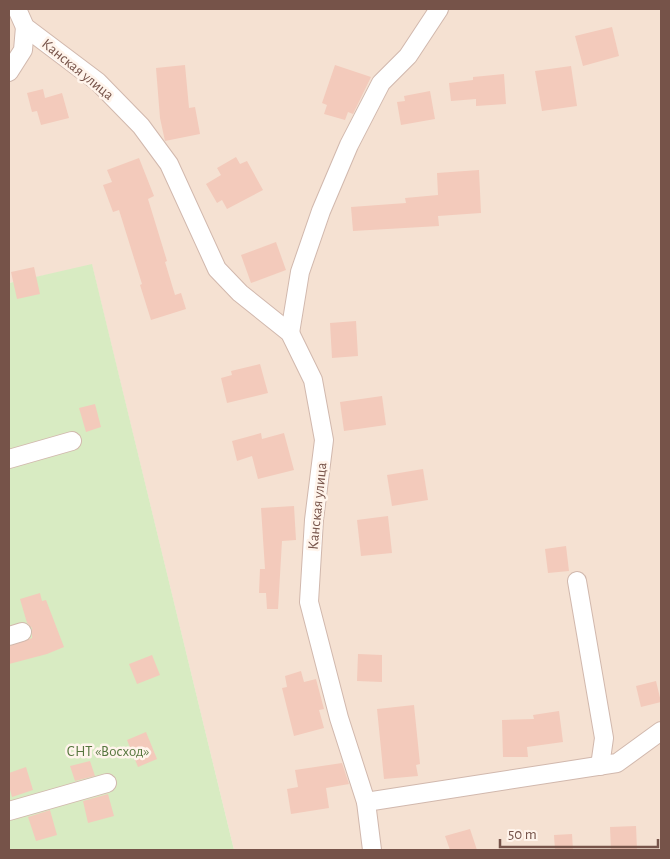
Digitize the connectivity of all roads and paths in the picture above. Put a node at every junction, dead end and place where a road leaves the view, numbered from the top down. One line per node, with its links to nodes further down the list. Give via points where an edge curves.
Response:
1 (17, 9): 3 (street, Канская улица)
2 (439, 9): 5 (street, via 408,56 381,83 349,146 321,211 300,272)
3 (25, 27): 4 (street, via 22,50); 5 (street, Канская улица, via 98,82 141,126 169,164 217,268 240,293)
4 (9, 72)
5 (290, 333): 12 (street, Канская улица, via 313,380 324,440 314,520 309,602 339,718)
6 (72, 441): 7 (street)
7 (9, 459)
8 (577, 581): 10 (street, via 604,738)
9 (661, 731): 10 (street, via 617,763)
10 (600, 766): 12 (street)
11 (107, 783): 13 (street)
12 (366, 802): 14 (street, Канская улица)
13 (9, 811)
14 (372, 850)

